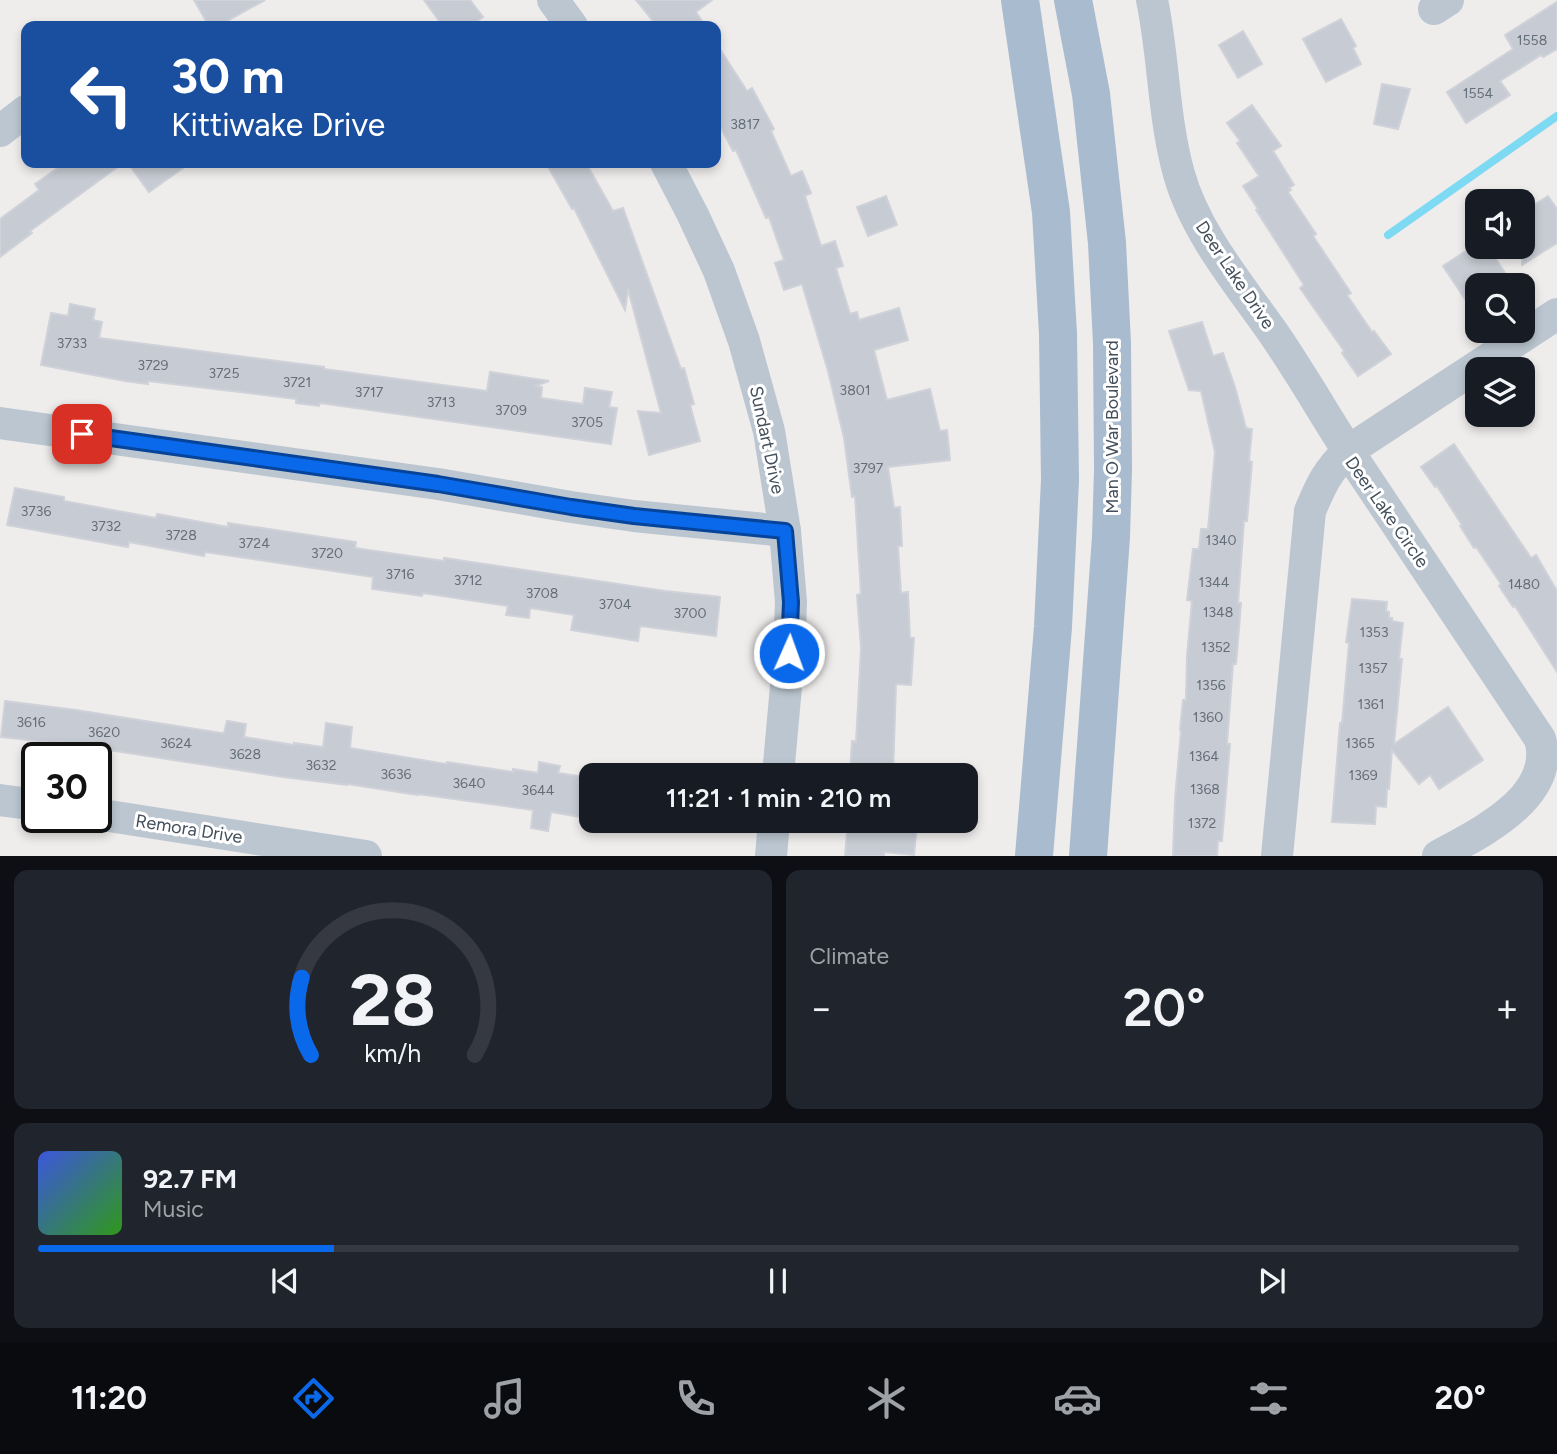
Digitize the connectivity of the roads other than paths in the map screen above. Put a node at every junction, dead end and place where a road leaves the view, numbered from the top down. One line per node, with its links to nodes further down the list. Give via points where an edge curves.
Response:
1 (553, 0): 5 (street)
2 (1020, 0): 20 (main road, via 1051,212 1059,387 1053,627)
3 (1073, 0): 21 (main road, Man O War Boulevard, via 1091,94 1112,343 1111,537)
4 (1152, 0): 11 (street, Deer Lake Drive, via 1172,145 1192,211)
5 (568, 21)
6 (21, 115): 7 (street)
7 (0, 131)
8 (669, 168): 12 (street, Sundart Drive, via 719,271 744,341 769,431)
9 (1557, 314): 11 (street)
10 (0, 422): 12 (street, via 634,516)
11 (1348, 451): 22 (street, Deer Lake Circle, via 1320,485 1310,512); 23 (street, Deer Lake Circle, via 1545,750 1542,777 1514,811)
12 (785, 531): 13 (street, Sundart Drive, via 791,602)
13 (779, 763)
14 (0, 800): 15 (street)
15 (21, 803)
16 (112, 816): 18 (street, Remora Drive)
17 (773, 833): 19 (street)
18 (366, 856)
19 (771, 856)
20 (1034, 856)
21 (1088, 856)
22 (1277, 856)
23 (1438, 856)

